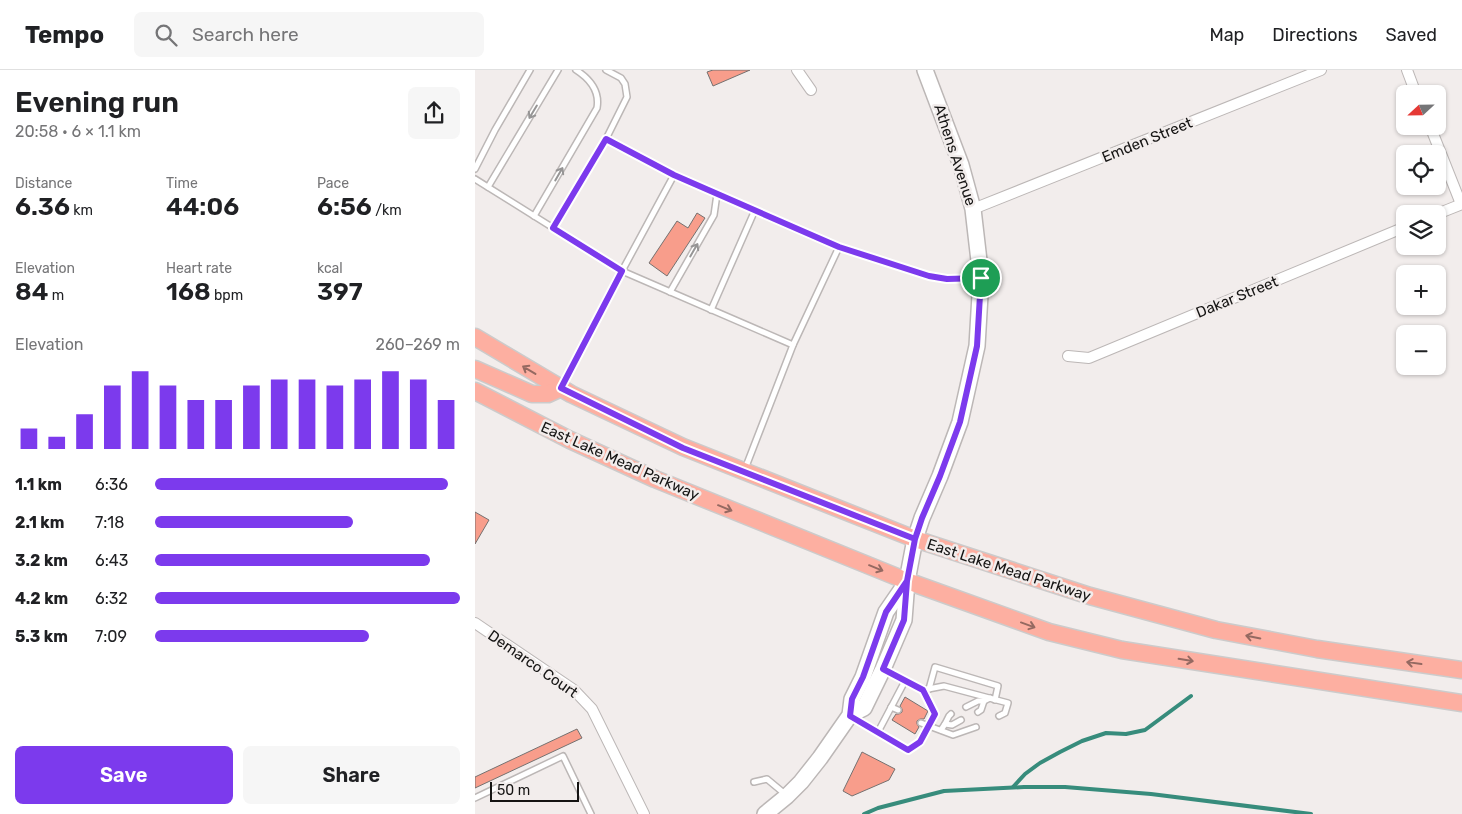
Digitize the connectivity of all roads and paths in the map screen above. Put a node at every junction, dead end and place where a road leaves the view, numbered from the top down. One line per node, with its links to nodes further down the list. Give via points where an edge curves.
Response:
1 (530, 70): 13 (lane)
2 (558, 70): 16 (lane, one-way to 16)
3 (576, 70): 22 (lane, one-way to 3, via 597,108 596,92 591,82)
4 (606, 70): 12 (lane, via 621,78 627,97)
5 (797, 70): 10 (street)
6 (925, 70): 19 (street, Athens Avenue, via 961,165)
7 (1321, 70): 19 (street, Emden Street)
8 (1407, 70): 9 (street)
9 (1413, 85)
10 (811, 90)
11 (1433, 135): 18 (street)
12 (606, 139): 14 (lane); 23 (lane)
13 (475, 169)
14 (674, 175): 17 (lane); 26 (lane)
15 (475, 179): 16 (lane)
16 (488, 187): 22 (lane)
17 (717, 194): 20 (lane); 28 (lane, one-way to 17, via 714,215)
18 (1462, 204): 21 (street)
19 (973, 209): 27 (street, Athens Avenue)
20 (755, 210): 25 (lane); 29 (lane)
21 (1446, 210)
22 (534, 216): 23 (lane)
23 (553, 228): 26 (lane)
24 (1396, 231): 32 (street, Dakar Street, via 1089,358)
25 (839, 247): 27 (lane, via 929,276); 31 (lane)
26 (622, 271): 28 (lane); 34 (lane)
27 (981, 278): 37 (street, Athens Avenue, via 977,346 960,422)
28 (670, 292): 29 (lane)
29 (711, 310): 31 (lane)
30 (475, 337): 34 (main road, East Lake Mead Parkway, one-way to 30)
31 (793, 345): 36 (lane)
32 (1067, 356)
33 (475, 369): 34 (main road, via 532,394 548,394)
34 (561, 388): 36 (main road, East Lake Mead Parkway, via 683,448)
35 (475, 391): 38 (main road, East Lake Mead Parkway, one-way to 38, via 655,479)
36 (744, 472): 37 (main road, East Lake Mead Parkway)
37 (915, 539): 38 (street, Athens Avenue); 41 (main road, East Lake Mead Parkway, one-way to 37, via 1317,649 1216,630 1090,596)
38 (907, 581): 40 (street, Athens Avenue, via 904,620); 46 (main road, East Lake Mead Parkway, one-way to 46, via 1049,632 1123,650); 52 (street, via 886,612 852,699)
39 (475, 623): 65 (street, Demarco Court, via 574,690 592,709)
40 (883, 669): 42 (lane); 52 (street, Athens Avenue, via 864,708)
41 (1462, 670)
42 (905, 681): 43 (lane); 47 (lane)
43 (926, 690): 44 (lane, via 943,686); 44 (lane, via 935,667 998,686); 58 (lane, via 935,714)
44 (993, 699): 45 (lane); 53 (lane, via 1008,703 1005,713)
45 (984, 701): 48 (lane); 50 (lane)
46 (1462, 703)
47 (891, 707): 49 (lane); 60 (lane)
48 (966, 707)
49 (898, 710)
50 (977, 712)
51 (951, 714): 56 (lane)
52 (850, 716): 60 (lane); 62 (street)
53 (999, 716)
54 (961, 720): 56 (lane, via 952,725)
55 (921, 723): 58 (lane)
56 (945, 724): 59 (lane)
57 (976, 726): 59 (lane, via 953,735)
58 (929, 727): 59 (lane); 60 (lane, via 920,742 908,750)
59 (941, 730)
60 (878, 732)
61 (754, 782): 62 (lane, via 767,779)
62 (787, 796): 66 (street)
63 (475, 798): 64 (lane, via 563,756)
64 (591, 814)
65 (644, 814)
66 (765, 814)

